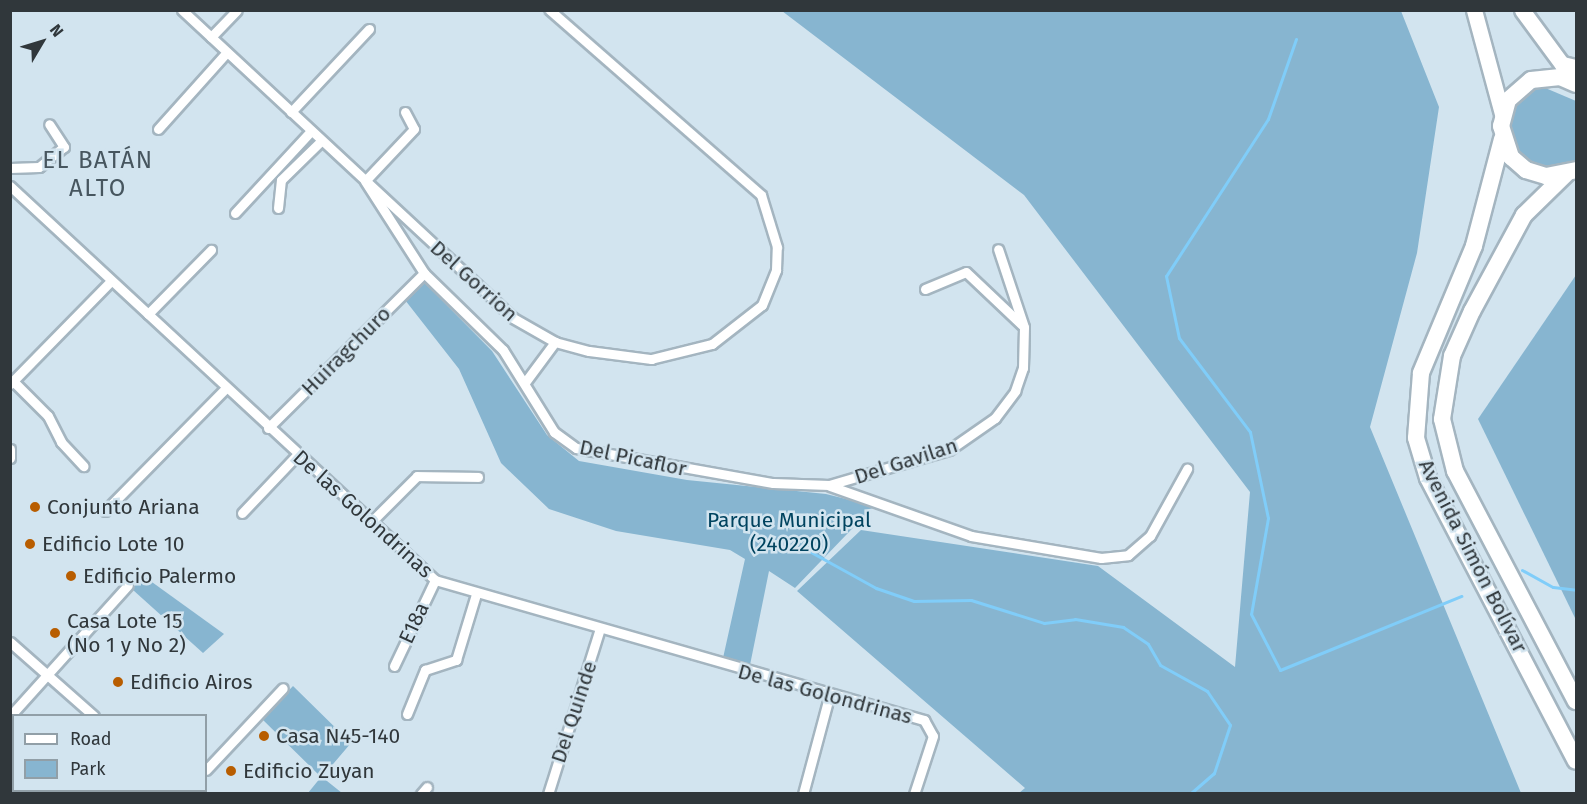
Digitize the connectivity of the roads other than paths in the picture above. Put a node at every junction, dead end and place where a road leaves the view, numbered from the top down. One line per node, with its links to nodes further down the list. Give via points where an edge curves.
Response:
1 (182, 10): 7 (street, Del Gorrion)
2 (237, 10): 7 (street)
3 (550, 10): 31 (street, Del Gorrion, via 753,184 777,247 776,270 762,305 712,344 651,359)
4 (1474, 10): 12 (main road)
5 (1522, 10): 9 (main road)
6 (369, 29): 10 (street)
7 (211, 37): 8 (street, Del Gorrion)
8 (227, 52): 10 (street, Del Gorrion); 14 (street)
9 (1573, 75): 12 (highway, via 1531,80 1518,88)
10 (291, 112): 15 (street, Del Gorrion)
11 (405, 112): 20 (street, via 414,129)
12 (1502, 114): 16 (highway, Avenida Simón Bolívar)
13 (49, 124): 18 (street, via 64,147 39,167)
14 (158, 129)
15 (311, 131): 17 (street, Del Gorrion); 23 (street)
16 (1502, 139): 19 (highway, via 1526,170); 58 (highway, Avenida Simón Bolívar, via 1474,246 1421,372 1416,438 1428,478)
17 (321, 141): 20 (street, Del Gorrion); 22 (street, via 281,180)
18 (10, 168)
19 (1571, 172): 54 (highway, Avenida Simón Bolívar, via 1524,215 1472,312 1452,356 1442,419 1455,471)
20 (365, 182): 26 (street, Del Picaflor); 31 (street, Del Gorrion, via 513,318)
21 (10, 186): 27 (street, De las Golondrinas)
22 (278, 208)
23 (235, 213)
24 (998, 249): 30 (street, Del Gavilan)
25 (211, 250): 29 (street)
26 (424, 273): 32 (street, Del Picaflor, via 492,338); 35 (street, Huiragchuro)
27 (111, 281): 29 (street, De las Golondrinas); 33 (street)
28 (925, 289): 30 (street, via 966,272)
29 (148, 314): 34 (street, De las Golondrinas)
30 (1024, 327): 41 (street, Del Gavilan, via 1023,368 1015,392 979,432 949,450)
31 (555, 342): 32 (street)
32 (526, 381): 40 (street, Del Picaflor, via 554,432 576,448)
33 (12, 383): 37 (street, via 48,416 61,442)
34 (226, 388): 35 (street, De las Golondrinas); 42 (street)
35 (268, 428): 36 (street, De las Golondrinas)
36 (297, 455): 43 (street); 44 (street, De las Golondrinas)
37 (83, 466)
38 (1187, 469): 41 (street, via 1150,536 1128,555 1101,558 972,536)
39 (478, 477): 44 (street, via 417,476)
40 (773, 483): 41 (street, Del Gavilan)
41 (829, 485)
42 (105, 511)
43 (242, 513)
44 (370, 523): 45 (street, De las Golondrinas)
45 (435, 580): 47 (street, De las Golondrinas); 50 (street, E18a)
46 (128, 585): 51 (street)
47 (476, 594): 48 (street, De las Golondrinas); 56 (street, via 456,660 425,670)
48 (599, 631): 53 (street, De las Golondrinas); 60 (street, Del Quinde)
49 (10, 642): 51 (street)
50 (394, 666)
51 (49, 676): 55 (street); 57 (street)
52 (283, 688): 59 (street)
53 (830, 697): 61 (street); 62 (street, De las Golondrinas, via 924,720 933,736)
54 (1576, 701)
55 (92, 714)
56 (407, 714)
57 (10, 716)
58 (1576, 761)
59 (207, 769)
60 (548, 794)
61 (803, 794)
62 (914, 794)

